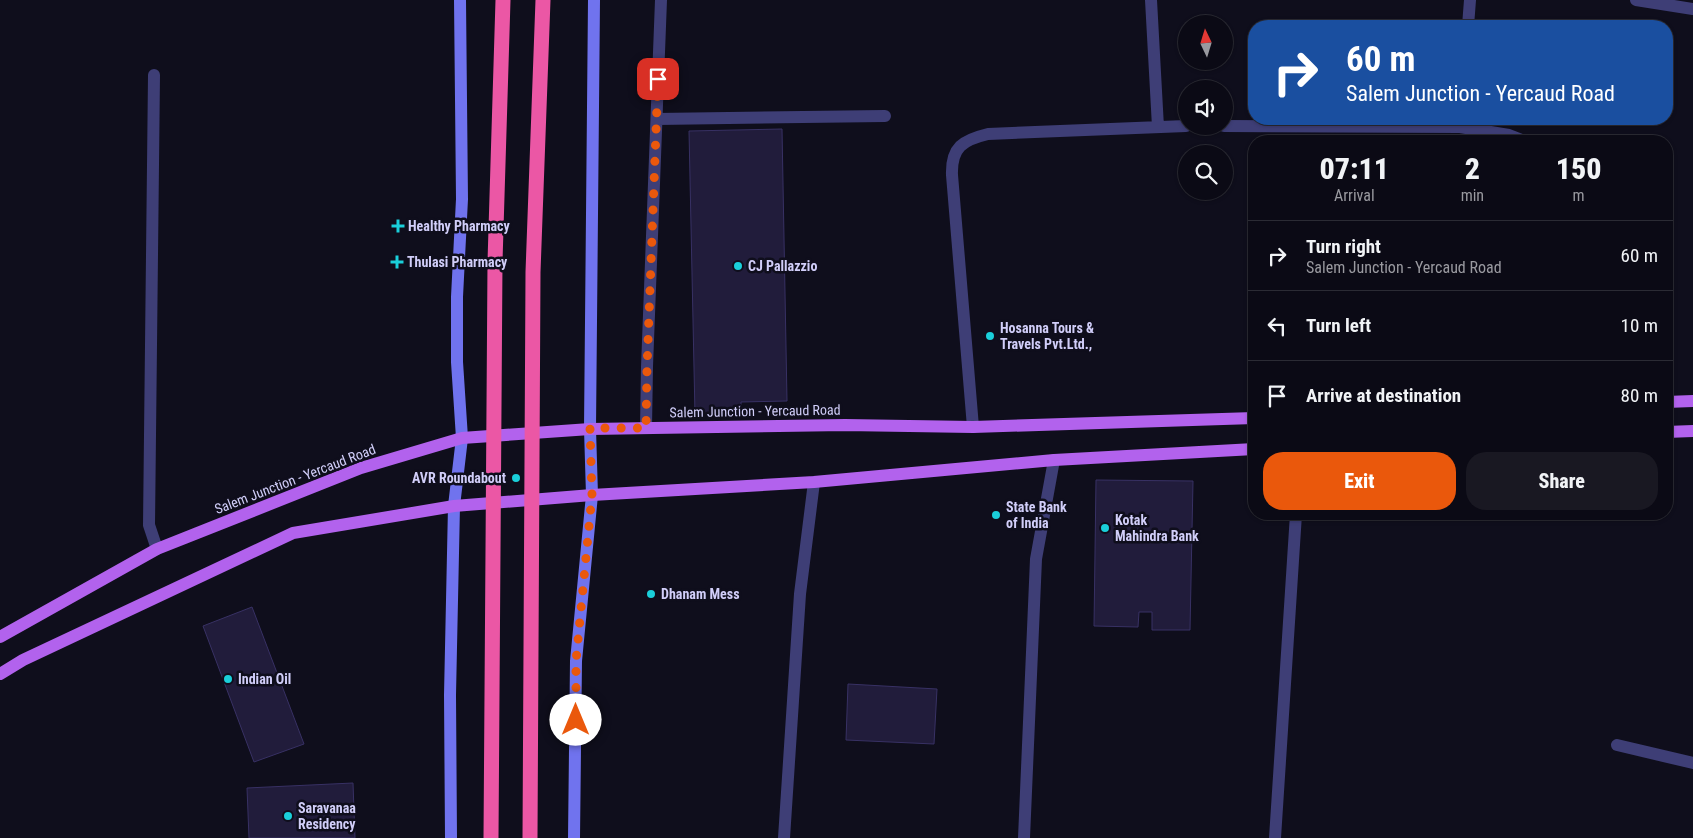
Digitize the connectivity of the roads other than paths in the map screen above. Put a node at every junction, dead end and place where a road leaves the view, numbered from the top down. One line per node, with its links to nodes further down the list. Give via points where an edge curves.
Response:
1 (460, 0): 28 (street, via 462,199 457,297)
2 (503, 0): 41 (highway, bridge, via 495,262)
3 (543, 0): 42 (highway, bridge, via 533,272)
4 (594, 0): 24 (street)
5 (661, 0): 13 (street)
6 (1151, 0): 16 (street)
7 (1470, 0): 10 (street)
8 (1636, 0): 9 (street)
9 (1693, 9)
10 (1468, 20)
11 (154, 74): 35 (street, via 149,525)
12 (885, 116): 13 (street)
13 (656, 118): 25 (street)
14 (1303, 125): 18 (street)
15 (1468, 125): 19 (street)
16 (1158, 126): 17 (street); 23 (street, via 988,134 969,138 956,151 952,175)
17 (1178, 126)
18 (1233, 126)
19 (1509, 135)
20 (1693, 401): 21 (main road)
21 (1673, 402)
22 (1248, 418): 23 (main road, Salem Junction - Yercaud Road)
23 (973, 427): 25 (main road, Salem Junction - Yercaud Road)
24 (590, 428): 25 (main road, Salem Junction - Yercaud Road); 28 (main road, Salem Junction - Yercaud Road); 32 (street)
25 (646, 428)
26 (1693, 431): 27 (main road)
27 (1673, 432)
28 (462, 438): 33 (street); 35 (main road, Salem Junction - Yercaud Road, via 361,468)
29 (1248, 448): 30 (main road)
30 (1054, 460): 31 (main road); 45 (street, via 1036,558)
31 (814, 482): 32 (main road); 44 (street, via 800,594)
32 (592, 495): 33 (main road); 43 (street, via 576,661)
33 (454, 506): 37 (main road, via 293,533 23,660); 40 (street)
34 (1296, 520): 46 (street)
35 (157, 549): 36 (main road, Salem Junction - Yercaud Road)
36 (0, 637)
37 (0, 674)
38 (1617, 745): 39 (street)
39 (1693, 763)
40 (451, 838)
41 (491, 838)
42 (530, 838)
43 (574, 838)
44 (784, 838)
45 (1024, 838)
46 (1275, 838)

